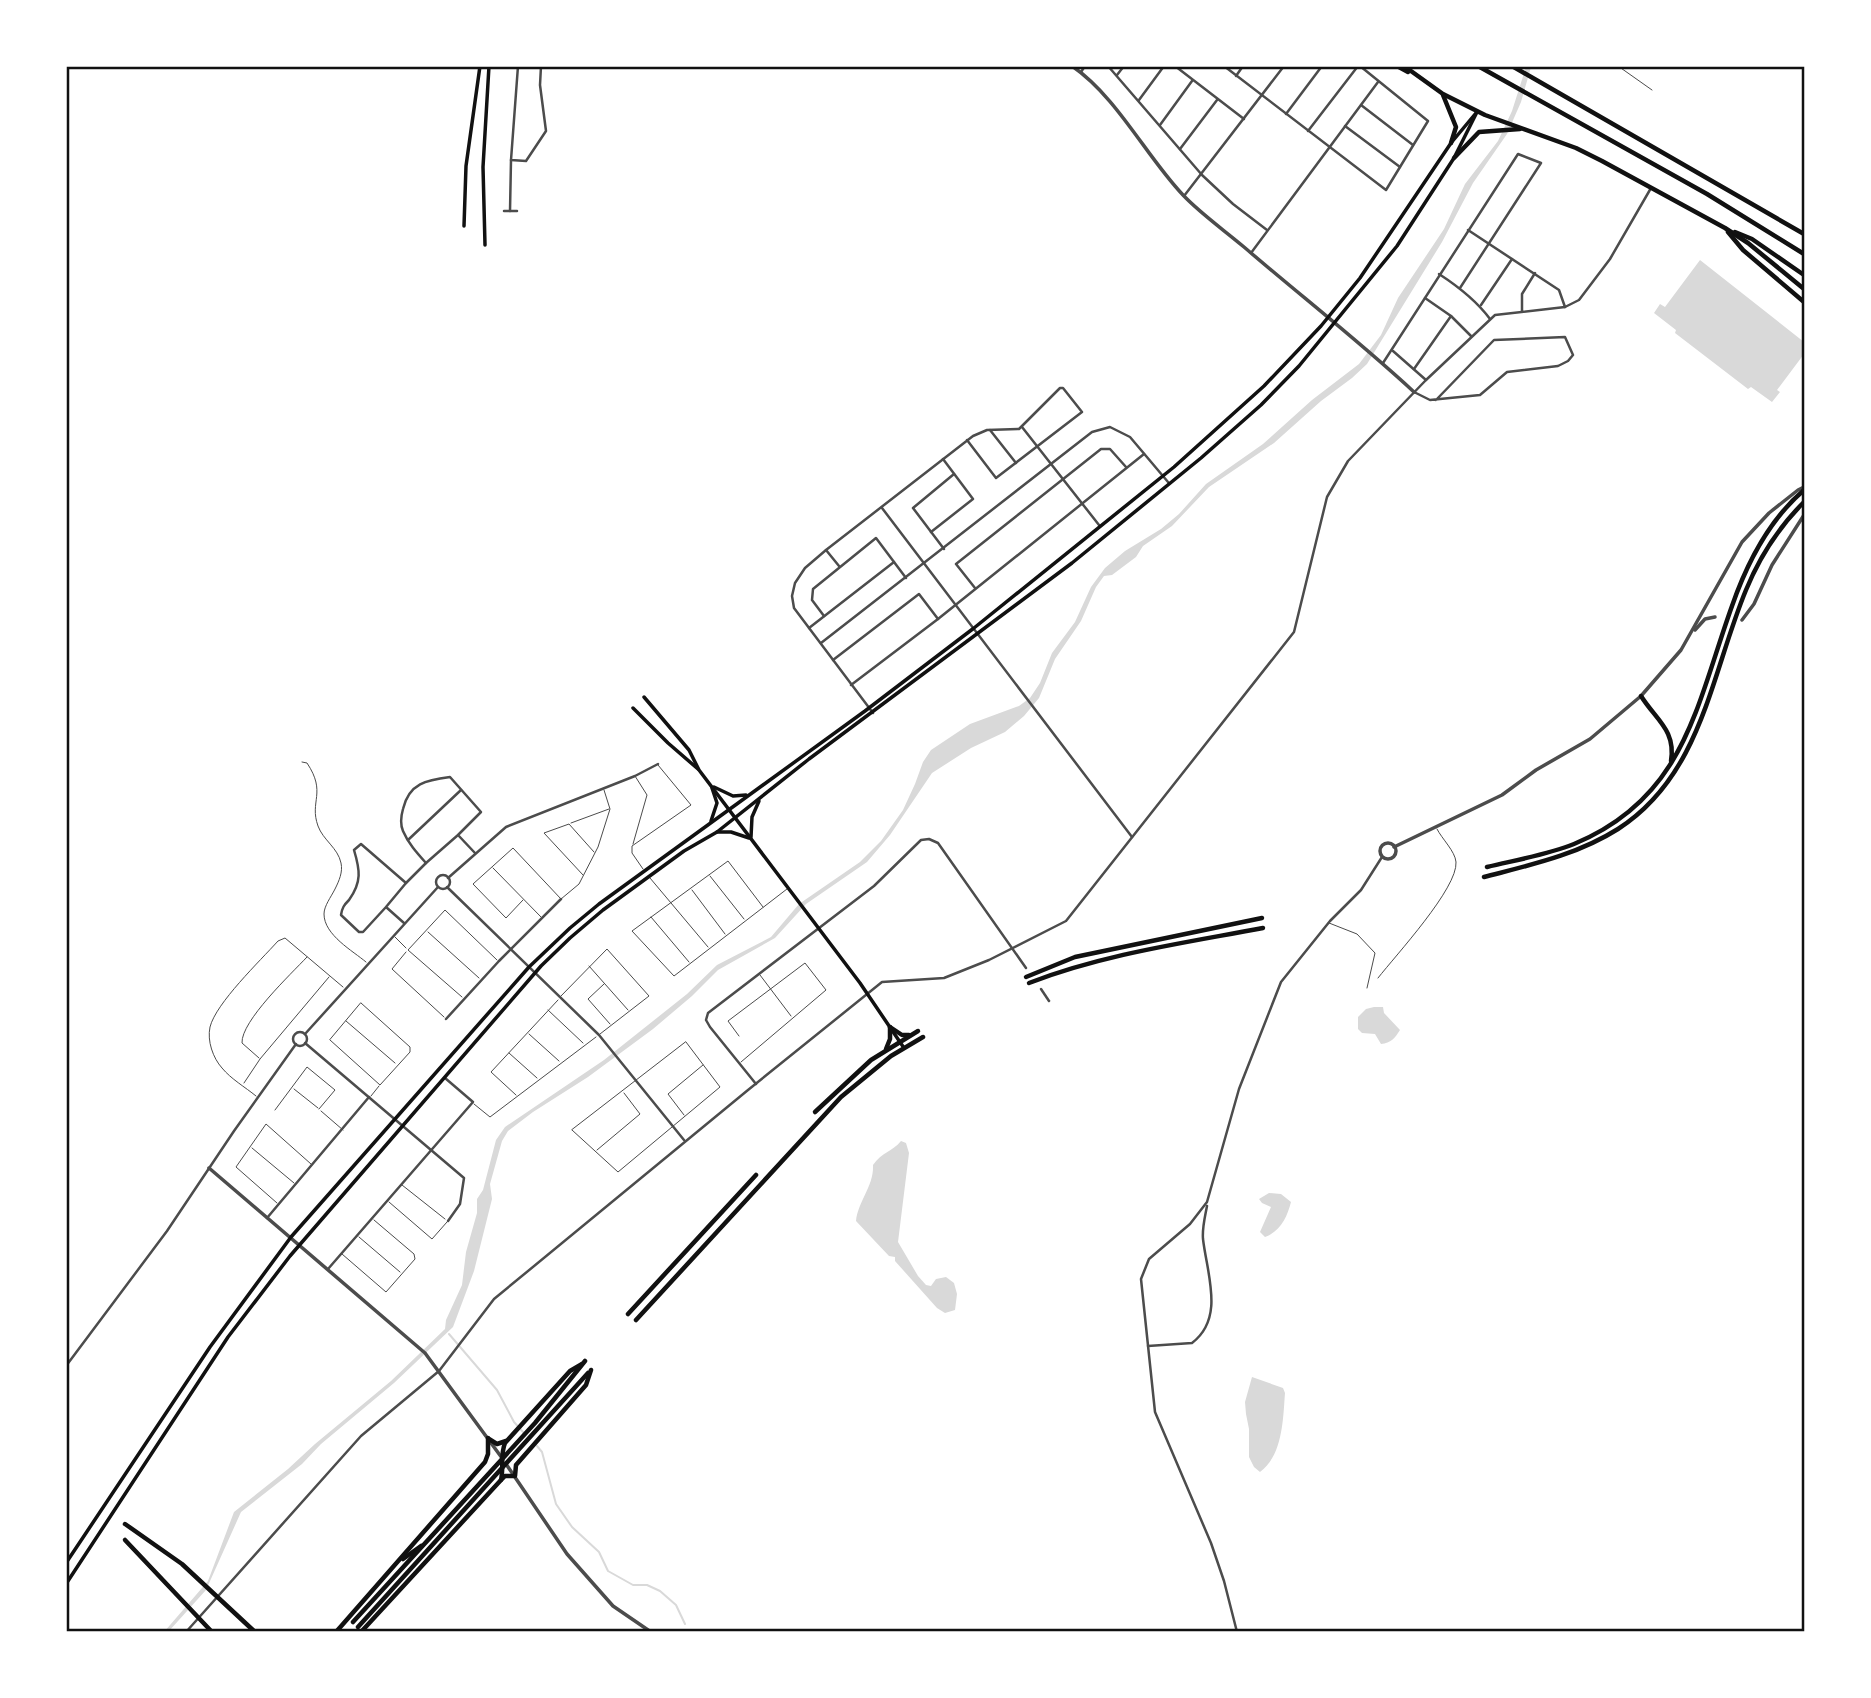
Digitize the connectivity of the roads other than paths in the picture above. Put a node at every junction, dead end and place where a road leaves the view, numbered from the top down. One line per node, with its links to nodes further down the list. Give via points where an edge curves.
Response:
1 (480, 66): 53 (main road, via 466,166)
2 (489, 66): 59 (main road, via 483,167)
3 (518, 66): 45 (street)
4 (541, 66): 45 (street, via 545,134 526,161)
5 (1072, 66): 21 (street)
6 (1085, 66): 21 (street)
7 (1108, 66): 22 (street)
8 (1124, 66): 22 (street)
9 (1164, 66): 30 (street)
10 (1175, 66): 25 (street)
11 (1224, 66): 23 (street)
12 (1243, 66): 23 (street)
13 (1284, 66): 29 (street)
14 (1322, 66): 34 (street)
15 (1359, 66): 26 (street); 39 (street)
16 (1396, 66): 24 (main road)
17 (1406, 66): 24 (main road)
18 (1478, 66): 61 (main road, via 1707,194)
19 (1512, 66): 57 (main road)
20 (1618, 66): 27 (lane)
21 (1081, 72): 49 (street)
22 (1117, 75): 30 (street)
23 (1236, 76): 29 (street)
24 (1421, 79): 28 (main road)
25 (1192, 81): 31 (street); 36 (street)
26 (1378, 82): 32 (street); 41 (street, via 1428,121)
27 (1651, 90)
28 (1443, 94): 33 (main road); 40 (main road, via 1456,127)
29 (1262, 96): 34 (street); 35 (street)
30 (1138, 100): 36 (street)
31 (1217, 100): 35 (street); 43 (street)
32 (1361, 105): 37 (street); 41 (street)
33 (1477, 111): 38 (main road); 40 (main road); 44 (main road)
34 (1286, 114): 39 (street)
35 (1244, 119): 47 (street)
36 (1160, 125): 43 (street)
37 (1345, 126): 42 (street); 46 (street)
38 (1521, 129): 44 (main road, via 1479,132); 48 (main road, via 1576,148)
39 (1308, 131): 42 (street)
40 (1451, 144): 74 (main road)
41 (1413, 145): 46 (street)
42 (1329, 148): 46 (street, via 1385,190); 55 (street)
43 (1180, 149): 47 (street)
44 (1454, 158): 76 (main road, via 1397,246)
45 (511, 160): 51 (street)
46 (1400, 167)
47 (1202, 175): 49 (street); 55 (street)
48 (1651, 188): 54 (main road); 71 (street, via 1596,279 1579,300)
49 (1184, 196): 60 (street)
50 (504, 211): 51 (street)
51 (510, 211): 52 (street)
52 (517, 211)
53 (464, 226)
54 (1725, 228): 65 (main road, via 1752,239); 67 (main road); 69 (main road, via 1743,250)
55 (1267, 230): 60 (street)
56 (1468, 230): 58 (street); 58 (street, via 1518,154 1541,163); 64 (street)
57 (1804, 234)
58 (1490, 243): 62 (street); 66 (street)
59 (485, 245)
60 (1251, 253): 74 (street)
61 (1804, 254)
62 (1512, 259): 63 (street); 70 (street)
63 (1535, 273): 71 (street, via 1559,290); 72 (street, via 1522,294)
64 (1439, 274): 66 (street); 68 (street)
65 (1804, 275)
66 (1460, 288): 70 (street)
67 (1804, 289)
68 (1425, 298): 73 (street); 78 (street)
69 (1804, 302)
70 (1480, 307): 75 (street)
71 (1565, 307): 72 (street)
72 (1522, 312): 75 (street)
73 (1451, 316): 77 (street); 80 (street)
74 (1328, 317): 76 (street); 94 (main road, via 1272,378)
75 (1490, 319): 77 (street)
76 (1335, 324): 79 (street); 96 (main road, via 1261,405)
77 (1472, 336): 81 (street)
78 (1393, 351): 79 (street); 80 (street)
79 (1383, 363): 82 (street)
80 (1415, 369): 81 (street)
81 (1426, 380): 82 (street)
82 (1414, 392): 83 (street); 146 (street, via 1348,461 1331,486 1290,638)
83 (1436, 400): 83 (street, via 1480,395 1507,372 1558,366 1573,355 1565,337 1494,340)
84 (1022, 427): 85 (street); 87 (street); 87 (street, via 1060,388 1082,412)
85 (990, 430): 86 (street); 90 (street)
86 (967, 440): 89 (street); 90 (street, via 996,478)
87 (1037, 447): 90 (street); 91 (street)
88 (1144, 454): 91 (street, via 1130,437 1110,427 1092,432); 92 (street); 94 (street)
89 (943, 459): 93 (street); 100 (street)
90 (1016, 463)
91 (1050, 463): 95 (street); 104 (street)
92 (1126, 467): 95 (street, via 1110,449 1101,449); 99 (street)
93 (954, 474): 103 (street, via 913,508); 103 (street, via 973,499)
94 (1162, 475): 96 (street); 102 (main road)
95 (1063, 479): 99 (street); 110 (street, via 956,565)
96 (1168, 482): 118 (main road)
97 (1804, 489): 111 (street, via 1751,530); 130 (main road, via 1763,538 1739,586 1693,725)
98 (1804, 502): 161 (main road, via 1771,544 1747,588 1699,728 1666,784 1647,806 1600,839 1552,860)
99 (1082, 503): 102 (street); 110 (street)
100 (882, 508): 105 (street); 107 (street)
101 (1804, 515): 115 (street)
102 (1099, 525): 117 (main road)
103 (931, 531): 104 (street)
104 (944, 549): 107 (street)
105 (826, 550): 108 (street); 116 (street, via 793,587 793,604)
106 (894, 562): 108 (street, via 876,538); 109 (street); 113 (street)
107 (924, 564): 109 (street); 112 (street)
108 (839, 566): 113 (street, via 811,593)
109 (906, 578): 120 (street)
110 (975, 589): 112 (street)
111 (1706, 604): 119 (street); 119 (street, via 1715,617 1705,619)
112 (956, 605): 114 (street); 117 (street)
113 (824, 616): 116 (street)
114 (938, 619): 121 (street, via 919,594); 122 (street)
115 (1742, 620)
116 (809, 628): 120 (street)
117 (974, 628): 118 (street); 126 (main road)
118 (978, 634): 127 (main road); 146 (street)
119 (1689, 637): 123 (street)
120 (821, 643): 121 (street)
121 (833, 660): 122 (street)
122 (851, 685): 126 (street)
123 (1641, 696): 130 (main road, via 1673,742); 143 (street, via 1590,739 1488,803)
124 (644, 697): 131 (main road, via 689,750)
125 (633, 708): 131 (main road)
126 (868, 708): 127 (street); 136 (main road)
127 (873, 713): 137 (main road)
128 (302, 762): 191 (lane, via 315,775 319,790 317,824 341,863 340,879 325,910 326,925)
129 (657, 764): 132 (street); 149 (lane, via 691,805)
130 (1671, 765): 156 (main road, via 1642,800 1597,833 1550,852)
131 (699, 770): 133 (main road)
132 (635, 776): 134 (street); 149 (lane, via 647,795)
133 (712, 786): 136 (main road, via 738,797); 139 (main road); 141 (main road, via 717,803)
134 (603, 788): 138 (lane); 151 (street, via 514,823)
135 (461, 790): 145 (street, via 481,812); 148 (street); 148 (street, via 450,777 423,782 410,792 401,819)
136 (752, 792): 139 (main road)
137 (760, 799): 140 (main road); 147 (main road, via 752,817)
138 (610, 809): 142 (lane); 152 (lane)
139 (729, 809): 140 (main road); 141 (main road)
140 (736, 817): 144 (main road); 147 (main road)
141 (710, 822): 157 (main road)
142 (569, 824): 152 (lane); 159 (lane, via 544,833)
143 (1436, 828): 150 (street); 199 (lane, via 1455,856 1453,878)
144 (717, 832): 147 (main road); 160 (main road)
145 (458, 835): 151 (street); 154 (street)
146 (1133, 838): 184 (street, via 1066,921)
147 (751, 839): 167 (main road)
148 (408, 840): 154 (street)
149 (632, 846): 157 (lane)
150 (1394, 847): 153 (street, via 1392,857); 153 (street, via 1383,845)
151 (475, 853): 162 (street)
152 (595, 854): 159 (lane)
153 (1382, 857): 178 (street, via 1361,890)
154 (426, 863): 163 (street)
155 (491, 867): 168 (lane, via 513,848); 169 (lane); 169 (lane, via 474,884 506,918)
156 (1487, 867)
157 (644, 871): 160 (lane); 193 (main road, via 570,928)
158 (709, 874): 166 (lane); 172 (lane, via 728,861); 176 (lane)
159 (584, 876): 168 (lane)
160 (649, 877): 170 (lane); 195 (main road, via 579,929)
161 (1484, 877)
162 (448, 878): 164 (street, via 438,877); 165 (street)
163 (406, 883): 171 (street); 171 (street, via 361,844 354,847 359,881 341,915 363,932)
164 (438, 887): 165 (street); 177 (street)
165 (447, 887): 185 (street)
166 (690, 888): 170 (lane); 183 (lane)
167 (790, 890): 172 (lane); 179 (main road)
168 (561, 899): 173 (street)
169 (523, 900): 173 (lane)
170 (670, 902): 174 (lane); 186 (lane)
171 (386, 907): 177 (street)
172 (763, 907): 176 (lane)
173 (541, 917): 185 (street)
174 (651, 917): 190 (lane); 190 (lane, via 632,931 674,976)
175 (1262, 918): 198 (main road, via 1075,957)
176 (745, 921): 183 (lane)
177 (404, 923): 182 (street)
178 (1329, 923): 203 (lane, via 1357,934 1375,953); 264 (street, via 1278,990 1239,1089)
179 (819, 928): 184 (street, via 874,886 918,842 929,839 940,846); 196 (street); 216 (main road)
180 (1263, 928): 202 (main road, via 1077,965)
181 (426, 931): 187 (lane); 189 (lane, via 445,910); 200 (lane)
182 (393, 935): 187 (lane); 191 (street)
183 (726, 936): 186 (lane)
184 (1012, 948): 194 (street); 237 (street, via 944,978 882,982)
185 (510, 949): 189 (street); 193 (street)
186 (709, 949): 190 (lane)
187 (408, 950): 208 (lane); 213 (lane, via 392,969)
188 (307, 956): 197 (lane); 229 (lane, via 247,1025 242,1038 245,1047); 238 (lane, via 285,937 278,941 235,989 211,1025 214,1056)
189 (499, 961): 200 (street)
190 (691, 963)
191 (368, 964): 204 (street)
192 (589, 966): 201 (lane); 207 (lane); 211 (lane, via 607,949 649,996)
193 (529, 967): 195 (street); 250 (main road)
194 (1026, 968)
195 (535, 973): 207 (street); 234 (main road)
196 (758, 973): 205 (lane); 231 (street, via 706,1016)
197 (330, 976): 204 (lane); 229 (lane)
198 (1026, 977)
199 (1378, 978)
200 (481, 979): 208 (street)
201 (604, 983): 211 (lane); 215 (lane, via 588,999)
202 (1029, 983)
203 (1367, 988)
204 (345, 989): 218 (street)
205 (770, 989): 212 (lane); 212 (lane, via 805,963 816,976 826,990); 220 (lane, via 728,1021)
206 (1041, 989): 209 (street)
207 (559, 998): 210 (lane); 219 (street)
208 (464, 999): 213 (street)
209 (1049, 1001)
210 (548, 1010): 217 (lane); 225 (lane)
211 (630, 1011): 215 (lane)
212 (793, 1018): 231 (lane)
213 (446, 1019)
214 (346, 1021): 232 (lane); 232 (lane, via 361,1003 410,1047); 239 (lane, via 330,1040)
215 (612, 1025): 219 (lane)
216 (890, 1027): 222 (main road); 222 (main road, via 902,1035 916,1032); 227 (main road)
217 (527, 1033): 228 (lane); 230 (lane)
218 (305, 1034): 223 (street); 224 (street, via 295,1035)
219 (600, 1036): 225 (lane); 236 (street)
220 (739, 1036)
221 (923, 1037): 226 (main road)
222 (900, 1041): 226 (main road); 227 (main road)
223 (305, 1043): 224 (street); 244 (street)
224 (296, 1044): 243 (street)
225 (585, 1045): 230 (lane)
226 (904, 1048): 276 (main road, via 841,1097)
227 (886, 1049): 248 (main road)
228 (509, 1053): 235 (lane); 242 (lane, via 491,1072)
229 (260, 1059): 238 (lane)
230 (561, 1063): 235 (lane)
231 (740, 1064): 237 (street)
232 (397, 1065): 239 (lane)
233 (704, 1065): 236 (lane, via 686,1042); 249 (lane, via 720,1087); 249 (lane, via 668,1094)
234 (445, 1078): 245 (street); 251 (main road)
235 (539, 1079): 242 (lane)
236 (635, 1081): 241 (lane); 252 (street)
237 (756, 1084): 254 (street)
238 (243, 1085): 243 (lane)
239 (380, 1085): 244 (lane)
240 (293, 1087): 246 (lane); 246 (lane, via 307,1067 335,1090); 247 (lane)
241 (622, 1090): 257 (lane, via 640,1114); 257 (lane, via 572,1130)
242 (516, 1096): 245 (lane, via 489,1117)
243 (258, 1097): 259 (street)
244 (369, 1097): 250 (street); 253 (street)
245 (473, 1102): 256 (street)
246 (319, 1109): 253 (lane)
247 (275, 1110)
248 (815, 1112)
249 (685, 1116): 252 (lane)
250 (394, 1119): 251 (street); 270 (main road)
251 (401, 1125): 256 (street); 271 (main road)
252 (672, 1127): 254 (street); 257 (lane, via 618,1172)
253 (343, 1130): 258 (street)
254 (684, 1141): 279 (street, via 499,1294)
255 (250, 1146): 258 (lane, via 265,1124); 261 (lane); 265 (lane, via 236,1167)
256 (431, 1151): 262 (street); 268 (street, via 464,1178 460,1204)
257 (595, 1151)
258 (313, 1166): 261 (street)
259 (209, 1168): 266 (street); 278 (street)
260 (757, 1175): 275 (main road)
261 (296, 1185): 265 (street)
262 (402, 1185): 263 (street); 268 (lane)
263 (388, 1201): 267 (street); 268 (lane, via 432,1240)
264 (1207, 1202): 277 (street, via 1142,1272); 277 (street, via 1203,1237 1212,1303 1207,1327 1192,1343)
265 (279, 1204): 266 (street)
266 (267, 1218): 270 (street)
267 (372, 1219): 269 (street); 274 (lane, via 414,1254)
268 (448, 1221)
269 (358, 1236): 272 (street); 274 (lane)
270 (291, 1237): 271 (street); 290 (main road, via 210,1347)
271 (299, 1244): 273 (street); 293 (main road, via 228,1337)
272 (342, 1254): 273 (street); 274 (lane, via 386,1292)
273 (328, 1269): 279 (street)
274 (402, 1274)
275 (628, 1314)
276 (636, 1320)
277 (1148, 1346): 303 (street, via 1155,1412 1211,1543)
278 (66, 1366)
279 (439, 1371): 280 (street); 298 (street, via 361,1436)
280 (488, 1438): 281 (main road, via 497,1444); 283 (street); 284 (main road)
281 (509, 1438): 283 (main road); 289 (main road, via 570,1371 585,1361)
282 (525, 1455): 283 (main road, via 513,1461); 285 (main road); 289 (main road, via 586,1385 591,1370)
283 (502, 1459): 284 (main road); 285 (street); 286 (main road)
284 (485, 1462): 291 (main road)
285 (514, 1476): 286 (main road); 302 (street, via 567,1554 613,1606)
286 (500, 1480): 292 (main road)
287 (125, 1524): 300 (main road, via 182,1564)
288 (125, 1541): 299 (main road)
289 (431, 1544): 291 (main road); 292 (main road); 295 (main road); 296 (main road)
290 (66, 1563)
291 (396, 1563): 294 (main road)
292 (408, 1581): 296 (main road)
293 (66, 1584)
294 (346, 1620): 297 (main road); 301 (main road)
295 (353, 1622)
296 (360, 1629)
297 (346, 1631)
298 (186, 1632)
299 (212, 1632)
300 (255, 1632)
301 (335, 1632)
302 (651, 1632)
303 (1237, 1632)

